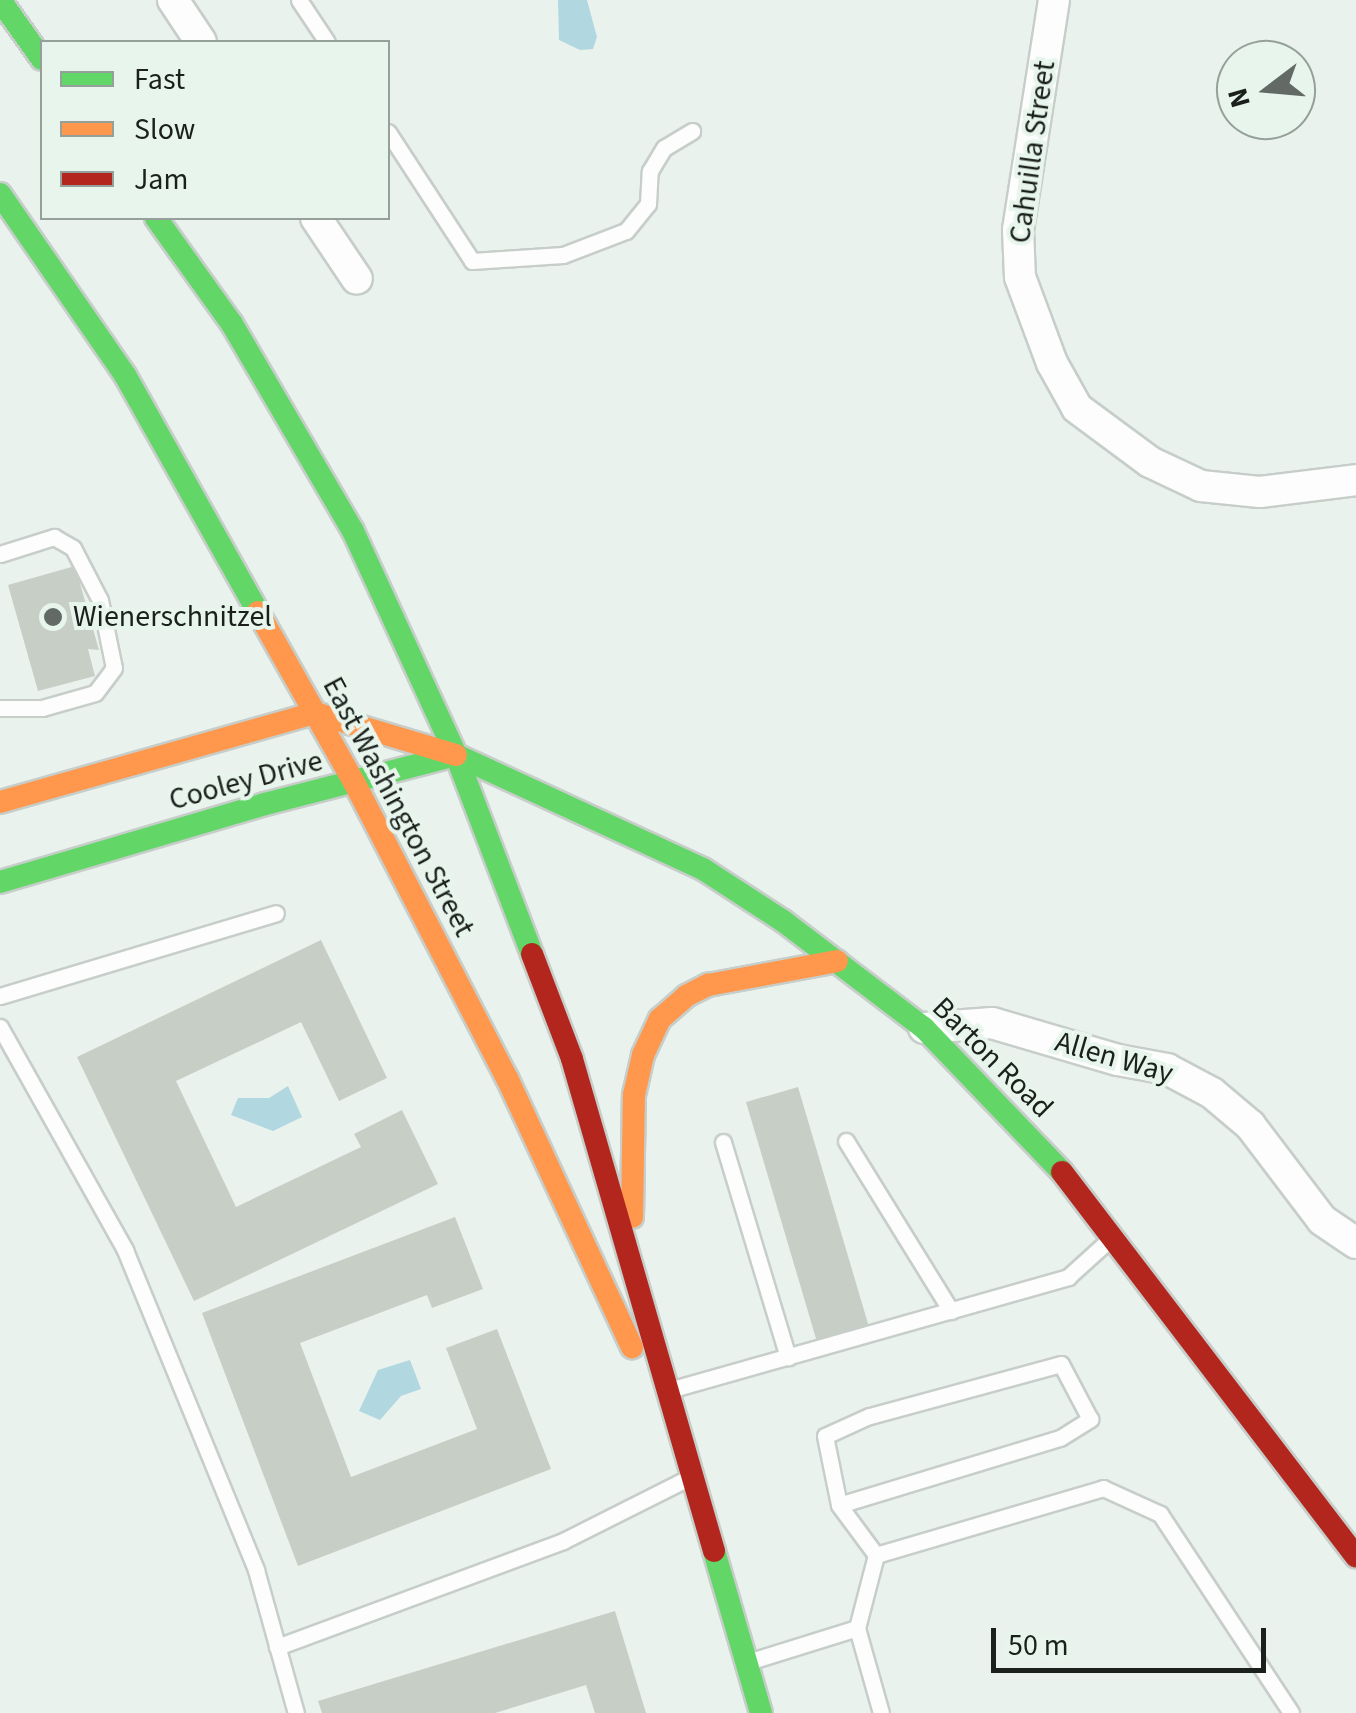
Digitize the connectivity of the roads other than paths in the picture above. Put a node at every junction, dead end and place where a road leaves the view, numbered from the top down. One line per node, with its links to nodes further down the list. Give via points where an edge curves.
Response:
1 (0, 0): 7 (main road)
2 (173, 0): 5 (street)
3 (299, 0): 6 (lane)
4 (1054, 0): 14 (street, Cahuilla Street, via 1018,246 1034,321 1077,408 1150,462 1201,486 1260,492)
5 (200, 40)
6 (327, 40)
7 (40, 56)
8 (692, 130): 9 (lane, via 664,148 650,170 648,204 626,231 563,255 472,262)
9 (390, 135)
10 (0, 194): 17 (main road, East Washington Street, via 125,375)
11 (157, 220): 18 (main road, East Washington Street, via 232,324 353,531)
12 (317, 220): 13 (street)
13 (357, 279)
14 (1356, 480)
15 (0, 554): 16 (lane, via 54,537 73,548 100,600 114,668 96,693 42,708)
16 (0, 708)
17 (315, 713): 18 (main road, Cooley Drive); 19 (main road, East Washington Street); 20 (main road, Cooley Drive)
18 (456, 754): 19 (main road, Cooley Drive); 23 (main road, Barton Road, via 703,869); 31 (main road, East Washington Street, via 572,1059)
19 (354, 784): 21 (main road, Cooley Drive); 35 (main road, East Washington Street, via 507,1078)
20 (0, 802)
21 (0, 882)
22 (276, 913): 24 (lane)
23 (837, 961): 26 (main road, Barton Road); 31 (main road, via 708,984 660,1019 634,1095)
24 (0, 996)
25 (0, 1026): 40 (lane, via 125,1250 256,1570)
26 (924, 1028): 29 (main road, Barton Road, via 1063,1174); 30 (street, Allen Way, via 992,1024 1167,1069 1250,1125 1322,1220)
27 (846, 1140): 32 (lane)
28 (723, 1142): 33 (lane)
29 (1111, 1238): 32 (lane, via 1068,1277); 38 (main road, Barton Road)
30 (1356, 1244)
31 (632, 1266): 34 (main road, East Washington Street)
32 (951, 1312): 33 (lane)
33 (788, 1357): 34 (lane)
34 (669, 1390): 35 (main road, East Washington Street)
35 (692, 1476): 40 (lane, via 563,1540); 41 (main road, East Washington Street)
36 (839, 1505): 36 (lane, via 825,1436 869,1416 1061,1364 1090,1419 1060,1438); 37 (lane)
37 (876, 1555): 39 (lane); 45 (lane, via 1102,1488 1160,1514)
38 (1356, 1557)
39 (856, 1628): 41 (lane); 44 (lane)
40 (277, 1647): 42 (lane)
41 (747, 1663): 43 (main road, East Washington Street)
42 (296, 1713)
43 (762, 1713)
44 (881, 1713)
45 (1292, 1713)

